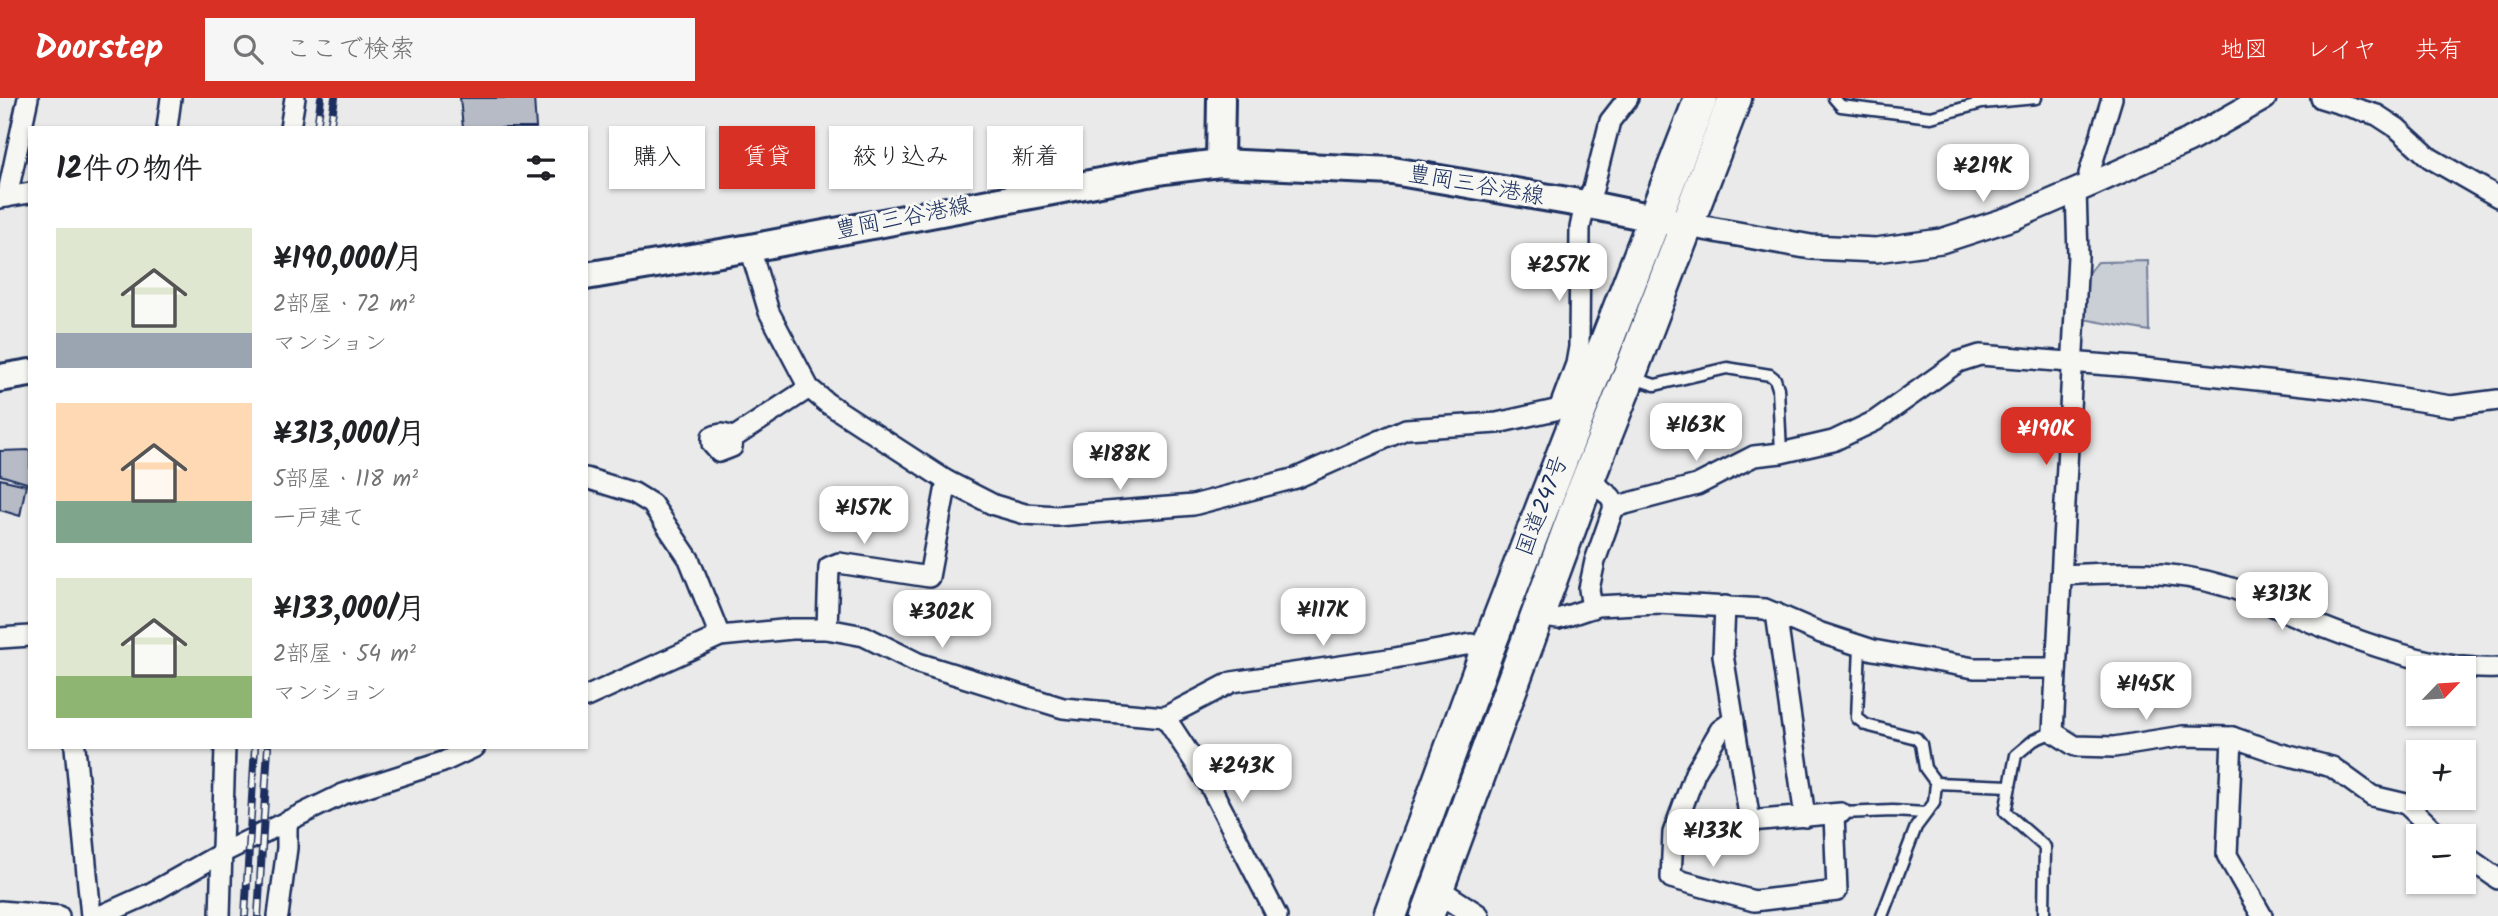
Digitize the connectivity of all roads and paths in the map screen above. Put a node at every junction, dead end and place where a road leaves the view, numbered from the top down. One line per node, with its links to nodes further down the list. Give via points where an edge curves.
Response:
1 (28, 98): 19 (street)
2 (171, 98): 13 (street)
3 (295, 98): 14 (street)
4 (1221, 98): 15 (main road)
5 (1628, 98): 20 (street, via 1610,121)
6 (1701, 98): 21 (highway, 国道247号)
7 (1735, 98): 22 (highway, 国道247号)
8 (1834, 98): 9 (lane, via 1841,106 1931,117 1982,103)
9 (2036, 98)
10 (2112, 98): 16 (street)
11 (2264, 98): 16 (street, via 2188,141)
12 (2321, 98): 18 (street, via 2376,115 2430,158)
13 (167, 126)
14 (290, 126)
15 (1220, 163): 20 (main road, 豊岡三谷港線, via 1393,171); 23 (main road, 豊岡三谷港線)
16 (2085, 186): 22 (street, via 2015,217 1941,241 1876,250 1811,247); 25 (street)
17 (28, 193): 19 (street)
18 (2498, 197)
19 (3, 198)
20 (1585, 204): 21 (main road, 豊岡三谷港線); 31 (street, via 1580,228 1579,347)
21 (1653, 218): 22 (main road, 豊岡三谷港線); 31 (highway, 国道247号)
22 (1687, 225): 27 (highway, 国道247号)
23 (750, 248): 24 (main road, 豊岡三谷港線); 29 (street, via 769,312)
24 (588, 276)
25 (2071, 362): 30 (street, via 2351,390 2451,406); 33 (street, via 1980,355 1958,362 1875,421 1833,441); 38 (street)
26 (28, 373): 28 (main road)
27 (1629, 376): 33 (lane, via 1655,385 1727,368 1770,375 1778,387); 35 (highway, 国道247号)
28 (0, 378)
29 (809, 388): 32 (street); 36 (street)
30 (2498, 400)
31 (1571, 407): 36 (street, via 1497,423 1406,429 1296,478 1193,505 1090,515 1025,514 994,505); 48 (highway, 国道247号)
32 (733, 438)
33 (1781, 453): 37 (street, via 1754,456 1697,485)
34 (588, 479): 45 (street, via 634,493 652,504 689,559)
35 (1588, 479): 37 (street, via 1611,497); 42 (highway, 国道247号)
36 (947, 481): 43 (street, via 929,577 839,563 829,567)
37 (1614, 507): 40 (street, via 1595,561 1589,589)
38 (2062, 575): 49 (street); 50 (street, via 2141,571 2182,575 2228,586 2349,636 2434,662)
39 (1725, 606): 40 (street, via 1657,603); 41 (street); 53 (street, via 1723,655)
40 (1592, 608): 42 (street, via 1558,619)
41 (1776, 613): 47 (street); 63 (street)
42 (1538, 616): 69 (highway, 国道247号)
43 (827, 629): 45 (street); 52 (street, via 864,636 918,663 1063,708)
44 (28, 636): 46 (street)
45 (720, 636): 51 (street)
46 (0, 638)
47 (1860, 646): 49 (street, via 1974,668); 59 (lane, via 1857,718 1916,738 1925,768)
48 (1486, 653): 52 (street, via 1471,644 1232,682); 77 (highway, 国道247号)
49 (2056, 668): 54 (street)
50 (2498, 668)
51 (588, 696)
52 (1166, 717): 76 (street, via 1209,784)
53 (1734, 720): 62 (street, via 1720,730 1695,774 1673,833 1671,878 1754,901 1837,891); 63 (street, via 1750,821)
54 (2053, 733): 55 (street, via 2075,746 2088,747 2183,736); 60 (lane, via 2034,740 2016,755)
55 (2232, 737): 65 (street, via 2332,767 2372,796 2406,804); 81 (street, via 2227,855)
56 (75, 749): 72 (street)
57 (225, 749): 66 (street)
58 (471, 749): 64 (street, via 343,794)
59 (1936, 783): 60 (lane); 61 (lane, via 1934,803)
60 (2010, 786): 80 (lane, via 2006,812 2045,847)
61 (1925, 813): 62 (lane); 79 (lane)
62 (1837, 814): 63 (street)
63 (1805, 817)
64 (287, 821): 66 (street); 75 (street)
65 (2427, 824)
66 (222, 853): 73 (street); 74 (street)
67 (2476, 863): 68 (street)
68 (2498, 878)
69 (1432, 903): 78 (street)
70 (0, 911): 71 (street)
71 (59, 916)
72 (91, 916)
73 (100, 916)
74 (220, 916)
75 (278, 916)
76 (1277, 916)
77 (1390, 916)
78 (1477, 916)
79 (1882, 916)
80 (2044, 916)
81 (2262, 916)

